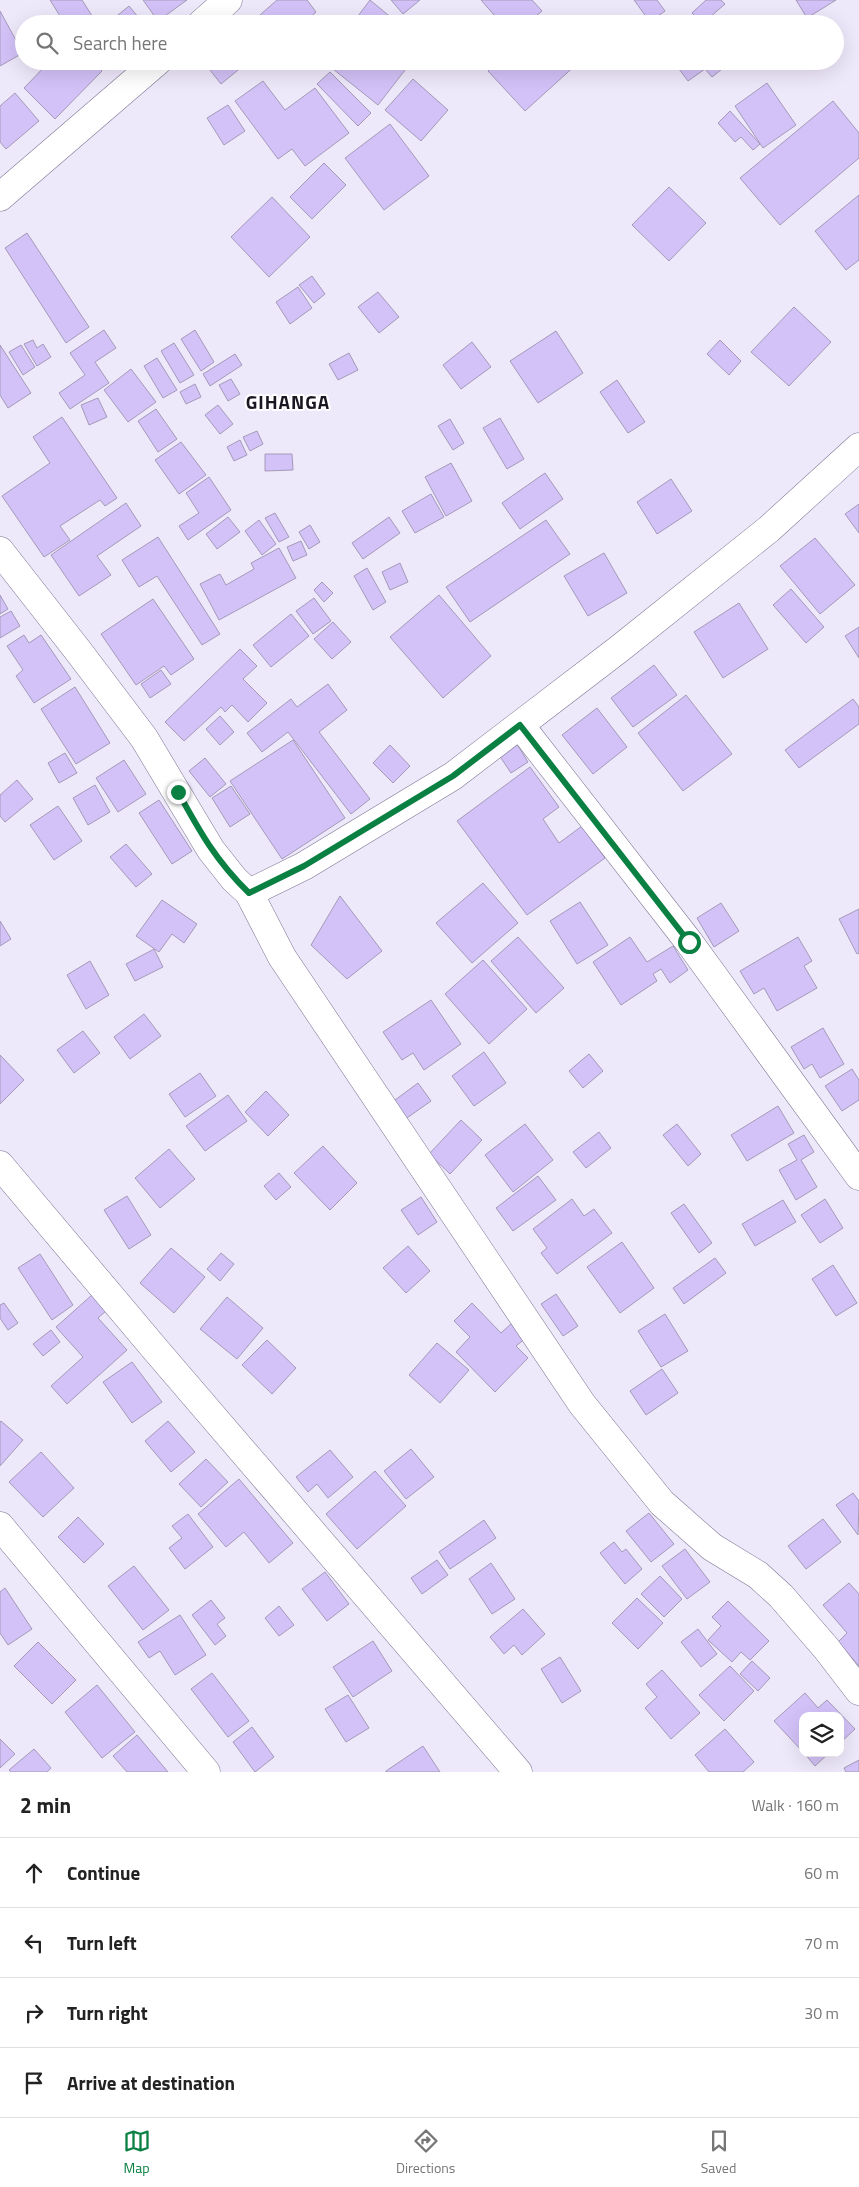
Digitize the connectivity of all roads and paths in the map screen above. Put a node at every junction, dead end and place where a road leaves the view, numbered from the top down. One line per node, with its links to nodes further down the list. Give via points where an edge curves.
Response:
1 (228, 0): 2 (street)
2 (212, 15)
3 (148, 70): 4 (street)
4 (0, 197)
5 (859, 447): 7 (street, via 769,529)
6 (0, 551): 8 (street, via 144,738 211,850)
7 (520, 725): 8 (street, via 453,776 304,866); 10 (street, via 689,942)
8 (249, 893): 12 (street, via 282,957 582,1404 662,1503 712,1547 758,1575 781,1596)
9 (0, 1165): 14 (street)
10 (859, 1176)
11 (0, 1526): 13 (street)
12 (859, 1691)
13 (206, 1772)
14 (518, 1772)

